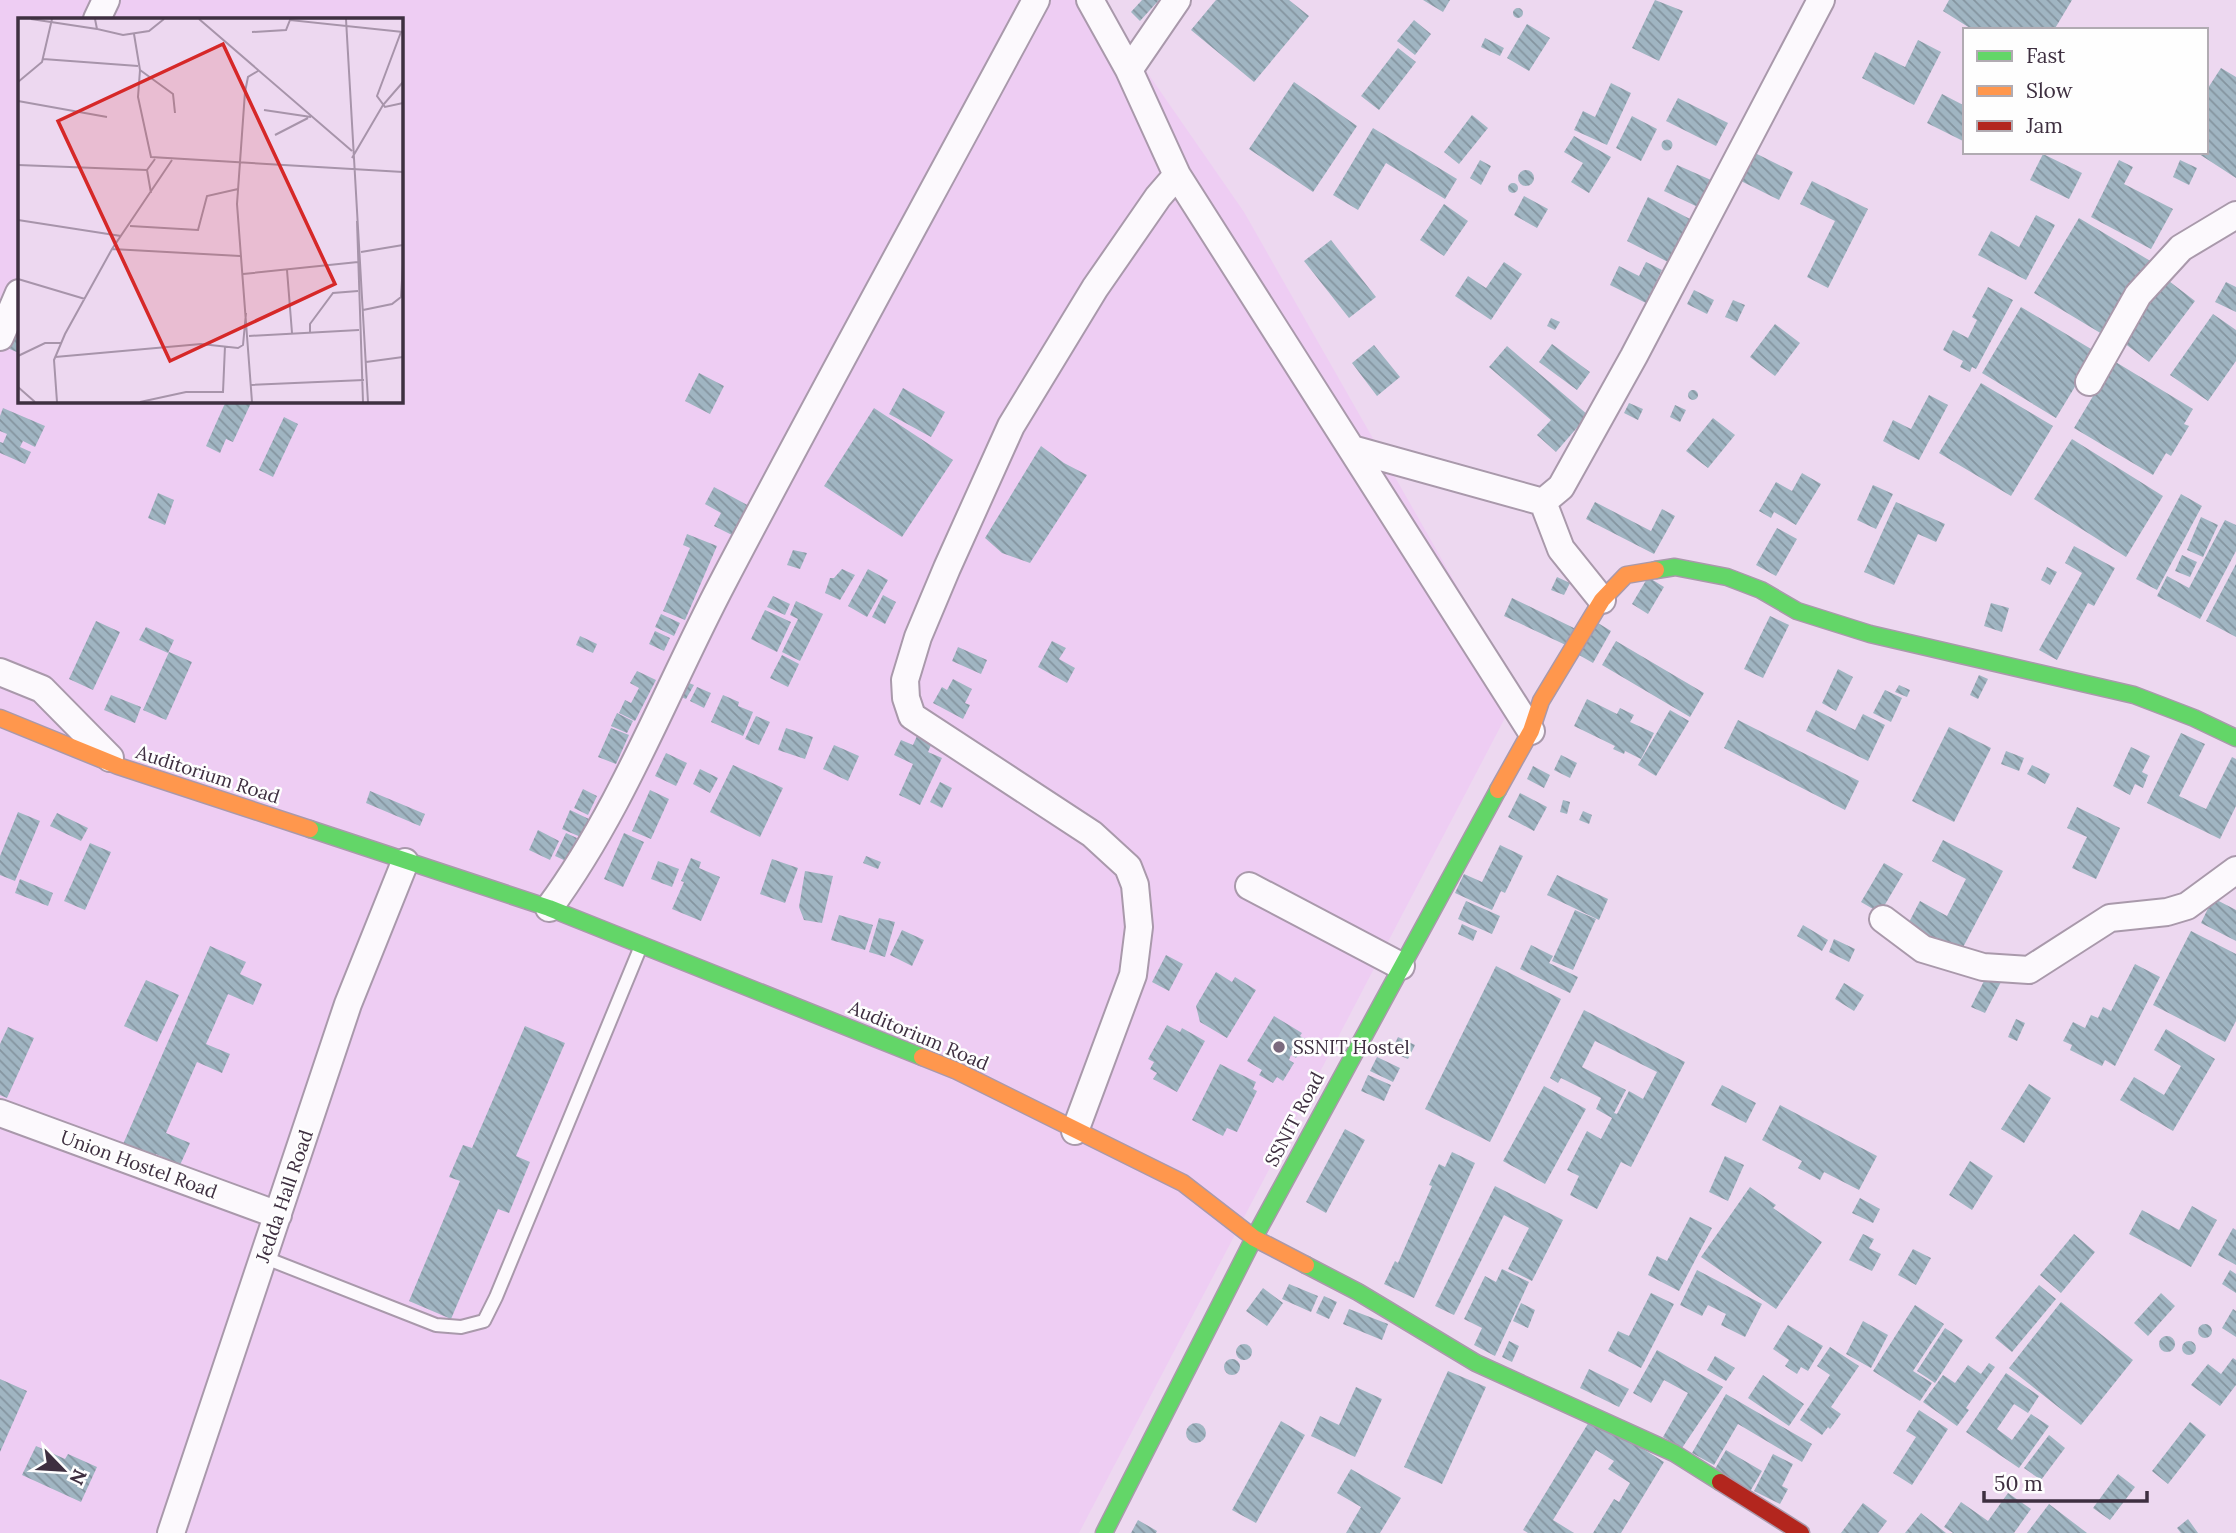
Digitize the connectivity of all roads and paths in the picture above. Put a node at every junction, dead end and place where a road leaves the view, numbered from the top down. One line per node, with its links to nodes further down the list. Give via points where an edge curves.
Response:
1 (106, 0): 6 (street)
2 (1036, 0): 24 (street, via 740,549 613,804)
3 (1090, 0): 7 (street)
4 (1177, 0): 7 (street)
5 (1821, 0): 14 (street, via 1634,356 1561,487)
6 (97, 18)
7 (1129, 70): 8 (street)
8 (1177, 174): 13 (street); 29 (street, via 1096,288 1011,426 918,636 905,680 912,716 1092,834 1128,867 1135,885 1139,927 1133,975)
9 (2236, 215): 12 (street, via 2181,248 2138,295)
10 (18, 295): 11 (street)
11 (0, 337)
12 (2089, 382)
13 (1352, 449): 14 (street); 18 (street)
14 (1543, 502): 15 (street, via 1561,549)
15 (1602, 600): 18 (street, SSNIT Road, via 1541,701); 19 (street, SSNIT Road, via 1626,575 1675,567 1727,577 1797,611 1846,627 2134,695)
16 (0, 672): 20 (street, via 42,690)
17 (0, 718): 20 (street, Auditorium Road)
18 (1531, 732): 27 (street, SSNIT Road)
19 (2236, 738)
20 (118, 766): 21 (street, Auditorium Road)
21 (405, 862): 24 (street, Auditorium Road); 30 (street, Jedda Hall Road, via 348,1004)
22 (2236, 870): 25 (street, via 2187,906 2110,918 2029,970 1983,967 1923,949)
23 (1249, 886): 27 (street)
24 (549, 908): 26 (street, Auditorium Road)
25 (1883, 919)
26 (641, 946): 29 (street, Auditorium Road, via 957,1070); 32 (lane, via 484,1321 461,1327 436,1325)
27 (1401, 965): 31 (street, SSNIT Road)
28 (0, 1113): 30 (street, Union Hostel Road)
29 (1075, 1131): 31 (street, Auditorium Road, via 1183,1183)
30 (278, 1215): 32 (street, Jedda Hall Road)
31 (1254, 1238): 34 (street, SSNIT Road); 35 (street, Auditorium Road, via 1358,1292 1476,1363 1674,1453)
32 (263, 1257): 33 (street, Jedda Hall Road)
33 (171, 1533)
34 (1104, 1533)
35 (1801, 1533)

